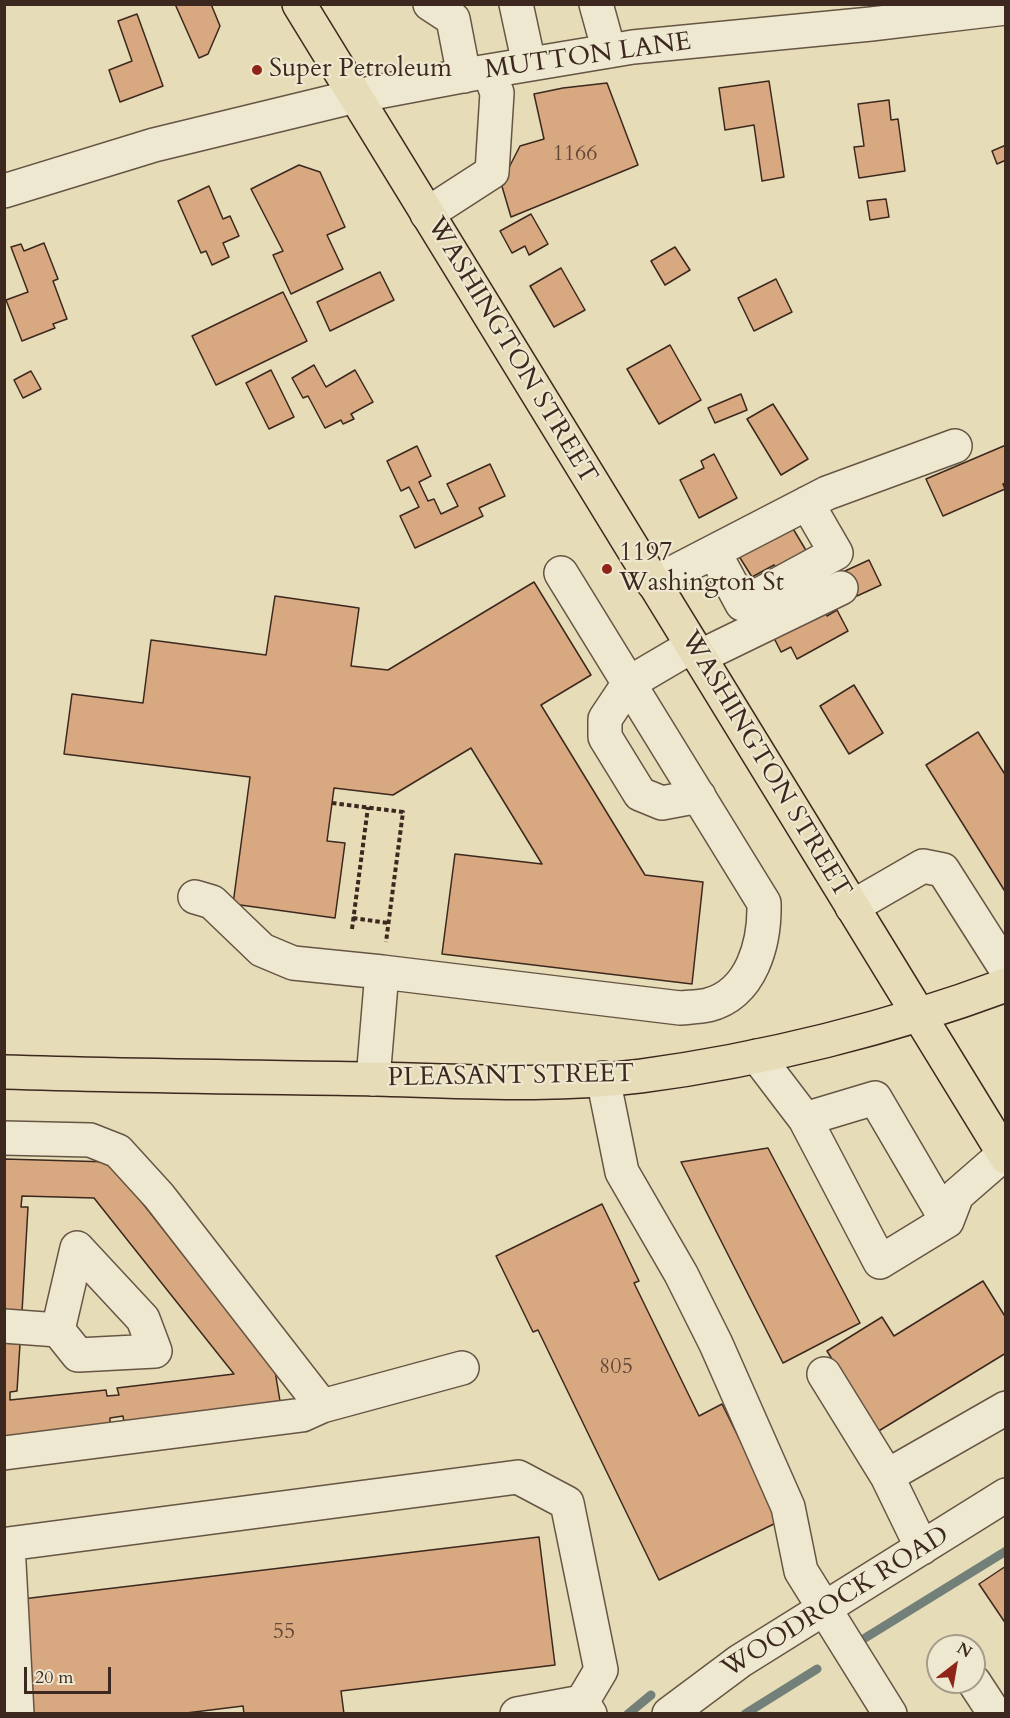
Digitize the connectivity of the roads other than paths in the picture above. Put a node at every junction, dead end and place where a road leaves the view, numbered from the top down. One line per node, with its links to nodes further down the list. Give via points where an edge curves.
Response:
1 (298, 4): 10 (main road, WASHINGTON STREET)
2 (430, 4): 9 (street, via 453,19)
3 (516, 4): 8 (street)
4 (596, 4): 7 (street)
5 (994, 8): 6 (street, MUTTON LANE)
6 (785, 18): 7 (street, MUTTON LANE)
7 (609, 51): 8 (street, MUTTON LANE)
8 (529, 64): 9 (street, MUTTON LANE)
9 (476, 73): 10 (street, MUTTON LANE); 12 (street, via 497,93 492,172)
10 (356, 96): 11 (street, MUTTON LANE, via 154,145); 12 (main road, WASHINGTON STREET)
11 (4, 191)
12 (427, 214): 17 (main road, WASHINGTON STREET)
13 (955, 446): 14 (street)
14 (807, 503): 15 (street); 15 (street, via 836,553 742,604)
15 (714, 552): 17 (street)
16 (561, 573): 20 (street)
17 (653, 583): 19 (main road, WASHINGTON STREET)
18 (841, 588): 19 (street)
19 (695, 652): 20 (street); 23 (main road, WASHINGTON STREET)
20 (629, 683): 21 (street); 21 (street, via 605,719 605,737 640,794 662,803)
21 (699, 796): 25 (street, via 764,903 754,966 735,991 710,1005 680,1008)
22 (195, 897): 25 (street, via 212,902 262,950 293,963)
23 (852, 908): 24 (street, via 923,866 943,870); 27 (main road, WASHINGTON STREET)
24 (1005, 969)
25 (382, 972): 31 (street)
26 (1005, 985): 27 (main road, PLEASANT STREET)
27 (918, 1015): 28 (main road, PLEASANT STREET); 34 (main road, WASHINGTON STREET)
28 (757, 1056): 30 (main road, PLEASANT STREET, via 639,1076); 32 (street)
29 (4, 1072): 31 (main road, PLEASANT STREET)
30 (603, 1078): 31 (main road, PLEASANT STREET, via 517,1082); 46 (street, via 622,1172 716,1344 788,1507 801,1571)
31 (373, 1079)
32 (805, 1119): 35 (street, via 875,1098); 35 (street, via 880,1262)
33 (4, 1138): 40 (street, via 90,1140 118,1151 159,1196)
34 (1004, 1156): 35 (street, via 957,1195)
35 (947, 1221)
36 (4, 1326): 37 (street)
37 (58, 1330)
38 (462, 1368): 40 (street)
39 (824, 1374): 43 (street)
40 (322, 1406): 42 (street, via 302,1415)
41 (1005, 1408): 43 (street)
42 (4, 1453)
43 (887, 1476): 45 (street)
44 (1005, 1496): 45 (street, WOODROCK ROAD)
45 (922, 1548): 46 (street, WOODROCK ROAD)
46 (826, 1608): 51 (street, WOODROCK ROAD, via 740,1661); 52 (street)
47 (982, 1694): 53 (street)
48 (586, 1707): 49 (street, via 602,1670 567,1503 518,1477 8,1544); 50 (street)
49 (17, 1713)
50 (517, 1713)
51 (669, 1713)
52 (890, 1713)
53 (995, 1713)

